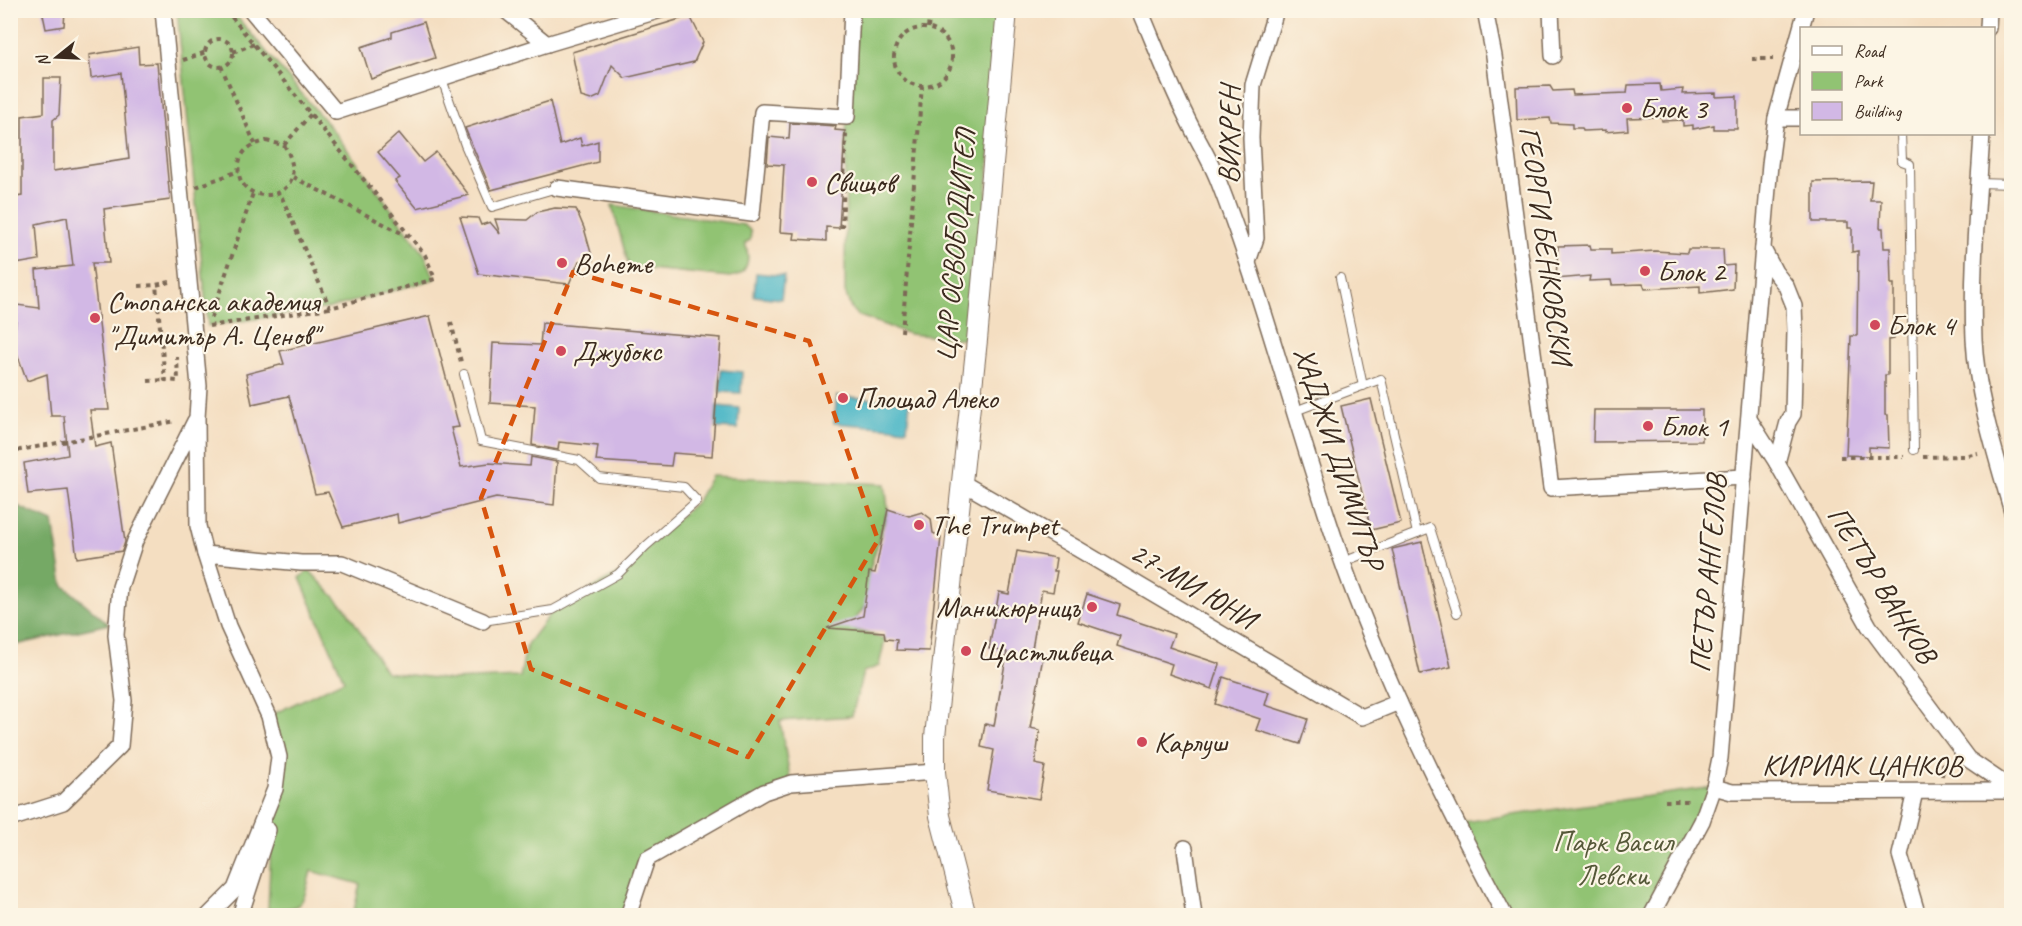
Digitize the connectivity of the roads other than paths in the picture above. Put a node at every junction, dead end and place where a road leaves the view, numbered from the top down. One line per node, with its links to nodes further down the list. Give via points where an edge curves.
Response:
1 (163, 10): 32 (street, via 199,386)
2 (251, 10): 18 (street, via 336,112)
3 (506, 10): 16 (street)
4 (661, 10): 16 (street)
5 (852, 10): 25 (street, via 847,125 762,112 752,214)
6 (1007, 10): 37 (street, ЦАР ОСВОБОДИТЕЛ)
7 (1140, 10): 27 (street, ХАДЖИ ДИМИТЪР, via 1183,112 1217,178)
8 (1274, 10): 27 (street, ВИХРЕН, via 1254,85 1251,138 1256,238)
9 (1485, 10): 36 (street, ГЕОРГИ БЕНКОВСКИ, via 1551,488)
10 (1551, 10): 17 (street)
11 (1806, 10): 13 (street, ПЕТЪР АНГЕЛОВ)
12 (1989, 10): 14 (street)
13 (1801, 27)
14 (1988, 27)
15 (1800, 32): 19 (street, ПЕТЪР АНГЕЛОВ)
16 (547, 44): 18 (street)
17 (1553, 56)
18 (442, 79): 25 (lane, via 492,207)
19 (1776, 118): 20 (street); 26 (street, ПЕТЪР АНГЕЛОВ)
20 (1800, 118)
21 (1901, 135): 34 (lane, via 1902,160 1910,164)
22 (1982, 135): 23 (street)
23 (1979, 183): 24 (lane); 38 (street, via 1974,340 1985,417)
24 (2012, 184)
25 (557, 188)
26 (1763, 249): 33 (street, ПЕТЪР АНГЕЛОВ); 35 (street, via 1786,285 1794,306 1793,414)
27 (1248, 262): 31 (street, ХАДЖИ ДИМИТЪР)
28 (1340, 278): 30 (lane)
29 (464, 374): 43 (lane, via 481,441 579,460 599,478 684,487 697,501 618,574 553,610)
30 (1362, 386): 31 (lane); 39 (lane, via 1381,379)
31 (1295, 411): 41 (street, ХАДЖИ ДИМИТЪР)
32 (197, 418): 40 (street, via 198,526); 50 (street, via 135,541 120,587 116,635 124,700 120,746 63,802)
33 (1749, 419): 35 (street, ПЕТЪР ВАНКОВ); 36 (street, ПЕТЪР АНГЕЛОВ)
34 (1914, 450)
35 (1777, 463): 48 (street, ПЕТЪР ВАНКОВ, via 1869,626 1968,759)
36 (1744, 477): 46 (street, ПЕТЪР АНГЕЛОВ, via 1720,758)
37 (961, 482): 44 (street, 27-МИ ЮНИ, via 1362,717); 45 (street, ЦАР ОСВОБОДИТЕЛ, via 936,726)
38 (2012, 512)
39 (1417, 533): 41 (lane); 42 (lane, via 1430,528)
40 (205, 554): 43 (street, via 342,563); 47 (street, via 228,626 269,716 279,757)
41 (1343, 562): 44 (street, ХАДЖИ ДИМИТЪР)
42 (1457, 613)
43 (483, 621)
44 (1399, 702): 57 (street, ХАДЖИ ДИМИТЪР)
45 (935, 772): 54 (street, via 790,783 764,792 647,859); 55 (street, ЦАР ОСВОБОДИТЕЛ, via 940,816)
46 (1714, 787): 49 (street, КИРИАК ЦАНКОВ, via 1732,792); 58 (street, ПЕТЪР АНГЕЛОВ, via 1702,821)
47 (275, 789): 52 (street, via 234,889); 53 (street, via 272,819)
48 (2012, 790): 49 (street, КИРИАК ЦАНКОВ)
49 (1915, 792): 59 (street, via 1900,855)
50 (10, 819)
51 (1185, 848): 56 (street)
52 (208, 915)
53 (240, 915)
54 (628, 915)
55 (966, 915)
56 (1194, 915)
57 (1505, 915)
58 (1651, 915)
59 (1918, 915)

